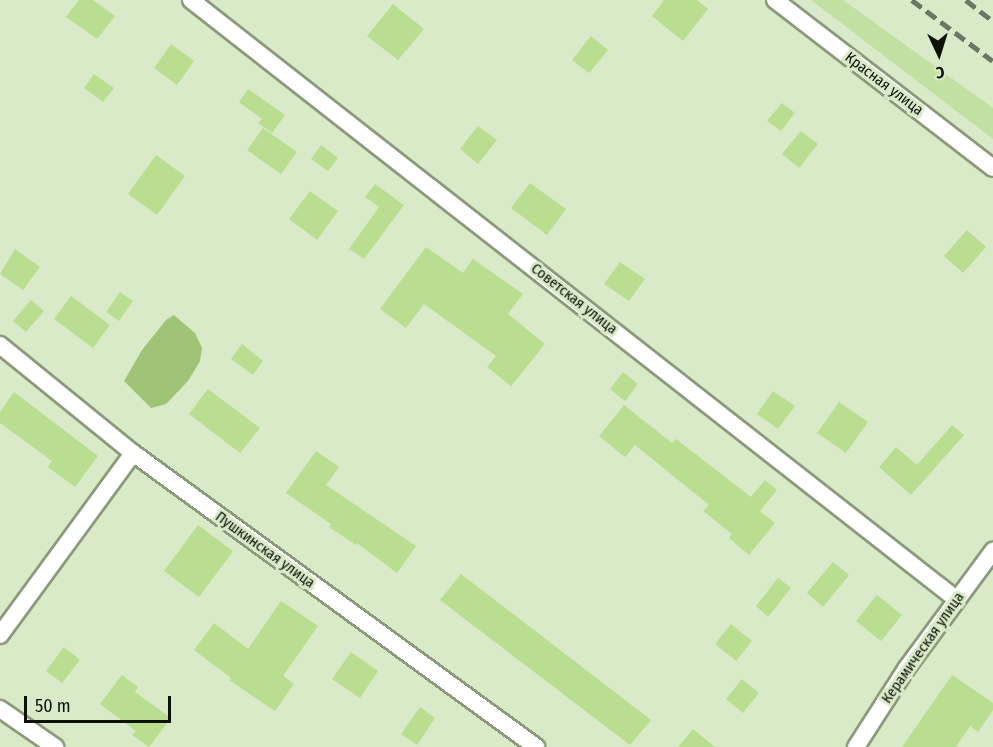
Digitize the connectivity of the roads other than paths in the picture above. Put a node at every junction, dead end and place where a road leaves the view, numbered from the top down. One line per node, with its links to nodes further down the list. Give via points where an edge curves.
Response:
1 (191, 0): 7 (street, Советская улица)
2 (775, 0): 3 (street, Красная улица)
3 (993, 168)
4 (0, 345): 5 (street, Пушкинская улица)
5 (133, 453): 8 (street); 11 (street, Пушкинская улица)
6 (993, 551): 7 (street, Керамическая улица)
7 (956, 599): 12 (street, Керамическая улица)
8 (0, 635)
9 (0, 709): 10 (street)
10 (55, 747)
11 (536, 747)
12 (856, 747)

